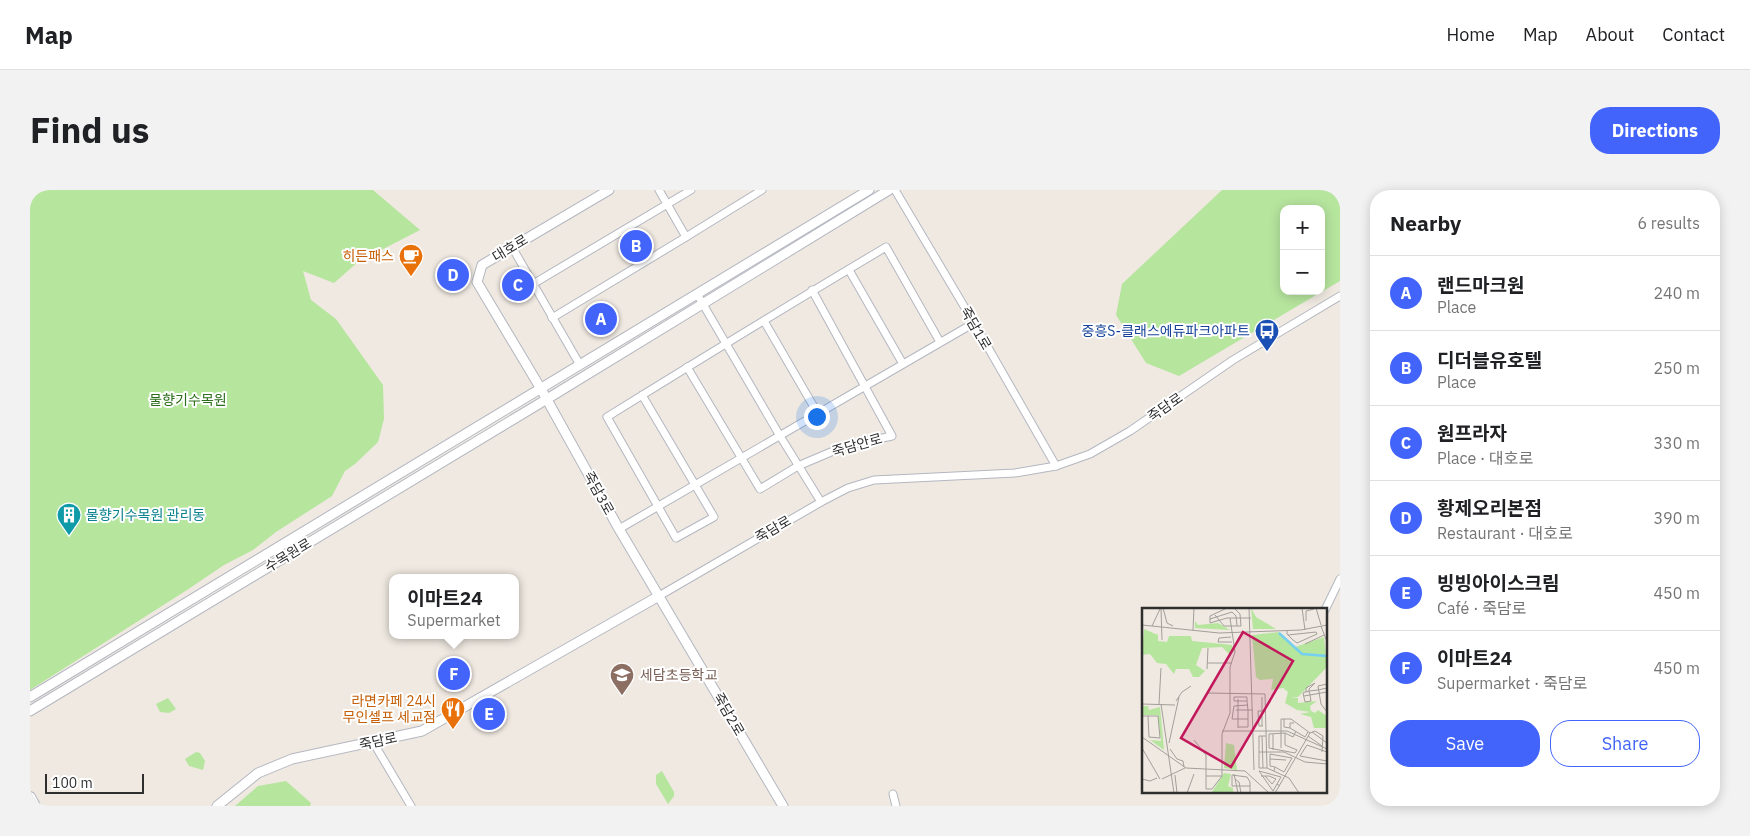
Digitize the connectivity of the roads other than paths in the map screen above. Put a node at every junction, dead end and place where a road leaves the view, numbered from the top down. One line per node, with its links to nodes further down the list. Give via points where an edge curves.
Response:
1 (609, 190): 10 (street, 대호로)
2 (659, 190): 8 (street)
3 (691, 190): 8 (street)
4 (762, 190): 9 (street)
5 (869, 190): 14 (street, 수목원로)
6 (889, 190): 16 (street, 수목원로)
7 (895, 190): 19 (street, 죽담1로)
8 (668, 204): 9 (street); 12 (street)
9 (686, 237): 17 (street)
10 (512, 247): 12 (street); 26 (street, 대호로, via 482,265 477,282)
11 (848, 270): 13 (street); 20 (street, via 886,248); 22 (street)
12 (533, 284): 17 (street)
13 (812, 290): 18 (street); 25 (street, 죽담안로)
14 (697, 294): 16 (street); 23 (street, 수목원로)
15 (1340, 296): 33 (street, 죽담로, via 1233,360 1130,431 1090,454)
16 (703, 304): 21 (street); 28 (street, 수목원로)
17 (552, 318): 23 (street)
18 (764, 321): 21 (street); 29 (street)
19 (974, 323): 20 (street); 33 (street, 죽담1로)
20 (940, 342): 22 (street)
21 (726, 344): 24 (street); 30 (street)
22 (903, 364): 25 (street)
23 (580, 365): 26 (street, 수목원로)
24 (687, 368): 27 (street); 31 (street, 죽담안로)
25 (866, 386): 29 (street); 32 (street, 죽담안로, via 892,436 844,446)
26 (541, 389): 28 (street, 죽담3로); 41 (street, 수목원로)
27 (642, 395): 34 (street); 36 (street, via 606,417)
28 (547, 399): 37 (street, 죽담3로); 42 (street, 수목원로)
29 (818, 414): 30 (street)
30 (780, 436): 31 (street); 32 (street)
31 (741, 458): 32 (street, 죽담안로, via 760,488); 34 (street)
32 (798, 466): 35 (street)
33 (1056, 466): 35 (street, 죽담로, via 1015,473 874,480 848,488)
34 (696, 485): 36 (street); 36 (street, via 714,517 676,538)
35 (821, 502): 39 (street, 죽담로)
36 (658, 506): 37 (street)
37 (619, 529): 39 (street, 죽담3로)
38 (1340, 579): 40 (street)
39 (659, 596): 43 (street, 죽담로, via 422,731); 49 (street, 죽담2로)
40 (1326, 608)
41 (30, 697)
42 (30, 711)
43 (373, 742): 47 (street, 죽담로, via 292,759 258,773); 48 (street)
44 (893, 794): 50 (street)
45 (30, 797): 46 (main road)
46 (35, 806)
47 (217, 806)
48 (411, 806)
49 (783, 806)
50 (896, 806)

